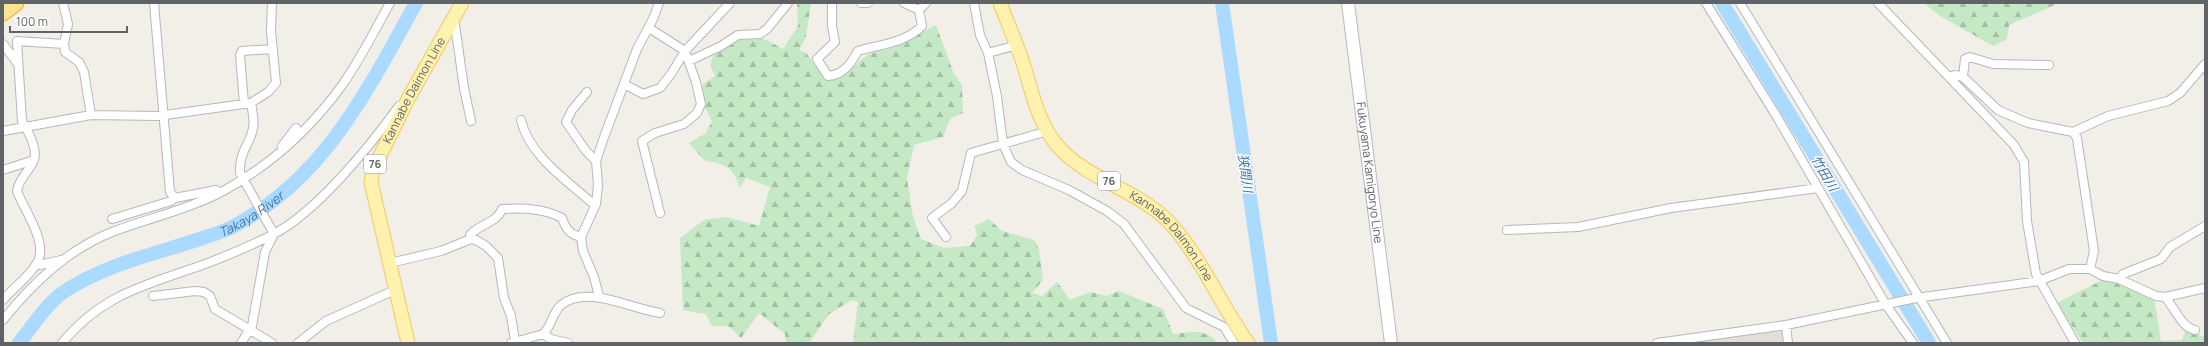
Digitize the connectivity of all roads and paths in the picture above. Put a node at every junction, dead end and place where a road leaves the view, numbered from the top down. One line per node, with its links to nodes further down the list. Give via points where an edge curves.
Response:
1 (16, 3): 22 (highway)
2 (63, 3): 26 (street, via 68,24)
3 (154, 3): 41 (street)
4 (272, 3): 28 (street)
5 (390, 3): 51 (street, via 344,82 325,107)
6 (462, 3): 23 (main road, Kannabe Daimon Line / 76)
7 (658, 3): 24 (street)
8 (730, 3): 29 (street)
9 (788, 3): 31 (street, via 760,34 738,35)
10 (832, 3): 21 (street, via 835,42 817,59 828,76 835,76 846,70 858,50 899,41 917,32 922,26)
11 (861, 3): 12 (street)
12 (868, 3)
13 (904, 3): 21 (street)
14 (926, 3): 21 (street)
15 (974, 3): 30 (street, via 980,35)
16 (1000, 3): 27 (main road, Kannabe Daimon Line / 76)
17 (1348, 3): 97 (main road, Fukuyama Kamigoryo Line)
18 (1706, 3): 56 (street)
19 (1740, 3): 79 (street)
20 (1878, 3): 35 (street)
21 (919, 10)
22 (3, 13)
23 (454, 17): 39 (main road, Kannabe Daimon Line / 76); 44 (street)
24 (649, 28): 29 (street); 37 (street, via 637,49)
25 (3, 44): 32 (street)
26 (64, 44): 32 (street, via 17,41); 42 (street, via 65,52 79,62 84,72)
27 (1017, 45): 30 (street); 48 (main road, Kannabe Daimon Line / 76, via 1040,115)
28 (273, 49): 40 (street, via 276,83 268,92); 40 (street, via 242,52 240,55)
29 (685, 51): 31 (street); 37 (street, via 672,74 655,90 643,94)
30 (988, 53): 50 (street)
31 (689, 61): 60 (street, via 701,104 697,112 684,124 655,133 642,141)
32 (19, 64): 45 (street, via 22,121)
33 (2205, 64): 49 (street, via 2180,93 2168,101 2108,116)
34 (2049, 65): 36 (street, via 1993,64 1970,56 1965,59)
35 (1949, 77): 36 (street, via 1955,75); 73 (street, via 2014,145 2024,162 2029,228)
36 (1963, 78): 49 (street, via 2004,112 2028,123)
37 (624, 84): 53 (street)
38 (587, 92): 53 (street, via 566,122)
39 (408, 100): 64 (street, via 399,106 377,136 310,208); 70 (main road, Kannabe Daimon Line / 76, via 377,159 371,182)
40 (248, 103): 41 (street); 55 (street, via 254,126 241,156)
41 (164, 114): 42 (street); 58 (street, via 170,192)
42 (91, 115): 45 (street)
43 (521, 120): 59 (street, via 524,132 542,158)
44 (471, 121)
45 (26, 127): 47 (street); 52 (street, via 35,153)
46 (296, 128): 51 (street)
47 (3, 131)
48 (1048, 131): 50 (street); 96 (main road, Kannabe Daimon Line / 76, via 1068,156 1132,194 1168,222 1183,240)
49 (2074, 132): 71 (street, via 2094,250)
50 (1003, 144): 66 (street, via 972,153 962,191 952,203 932,218); 95 (street, via 1015,165 1069,190 1124,224 1186,308 1224,328)
51 (280, 152): 55 (street)
52 (34, 160): 54 (street); 69 (street, via 18,184 17,191 37,233 40,248)
53 (596, 161): 59 (street)
54 (3, 170)
55 (242, 178): 57 (street); 64 (street)
56 (1818, 188): 63 (street, via 1671,208 1578,227); 81 (street)
57 (225, 190): 58 (street); 68 (street, via 111,233)
58 (175, 198): 61 (street)
59 (596, 204): 65 (street)
60 (660, 213)
61 (112, 219)
62 (2205, 226): 72 (street, via 2170,247 2161,259)
63 (1506, 230)
64 (274, 234): 85 (street, via 265,252 252,326); 89 (street, via 199,266 121,294 102,305)
65 (581, 237): 67 (street, via 566,229 562,218 553,213 524,208 502,209 500,215 475,229 470,235); 77 (street, via 583,251)
66 (946, 237)
67 (471, 240): 70 (street, via 441,251); 88 (street, via 486,246 498,258)
68 (62, 260): 69 (street, via 40,265); 83 (street, via 31,288)
69 (37, 263): 80 (street)
70 (390, 263): 75 (main road, Kannabe Daimon Line / 76)
71 (2090, 269): 72 (street, via 2103,276); 73 (street, via 2069,269)
72 (2119, 278): 78 (street, via 2156,296)
73 (2039, 281): 79 (street); 102 (street)
74 (2205, 288): 78 (street)
75 (397, 290): 92 (street, via 326,321); 93 (main road, Kannabe Daimon Line / 76)
76 (153, 296): 85 (street, via 204,292 210,296 215,309)
77 (599, 296): 82 (street); 87 (street, via 566,302 557,310)
78 (2165, 297): 86 (street, via 2174,306 2185,326)
79 (1919, 298): 81 (street); 101 (street)
80 (3, 300)
81 (1888, 304): 84 (street); 100 (street)
82 (660, 313)
83 (3, 320)
84 (1786, 325): 98 (street); 99 (street)
85 (249, 328): 90 (street); 91 (street)
86 (2195, 330)
87 (543, 334): 88 (street); 94 (street)
88 (513, 342)
89 (62, 343)
90 (241, 343)
91 (272, 343)
92 (298, 343)
93 (408, 343)
94 (568, 343)
95 (1234, 343)
96 (1248, 343)
97 (1391, 343)
98 (1657, 343)
99 (1788, 343)
100 (1913, 343)
101 (1947, 343)
102 (2075, 343)

